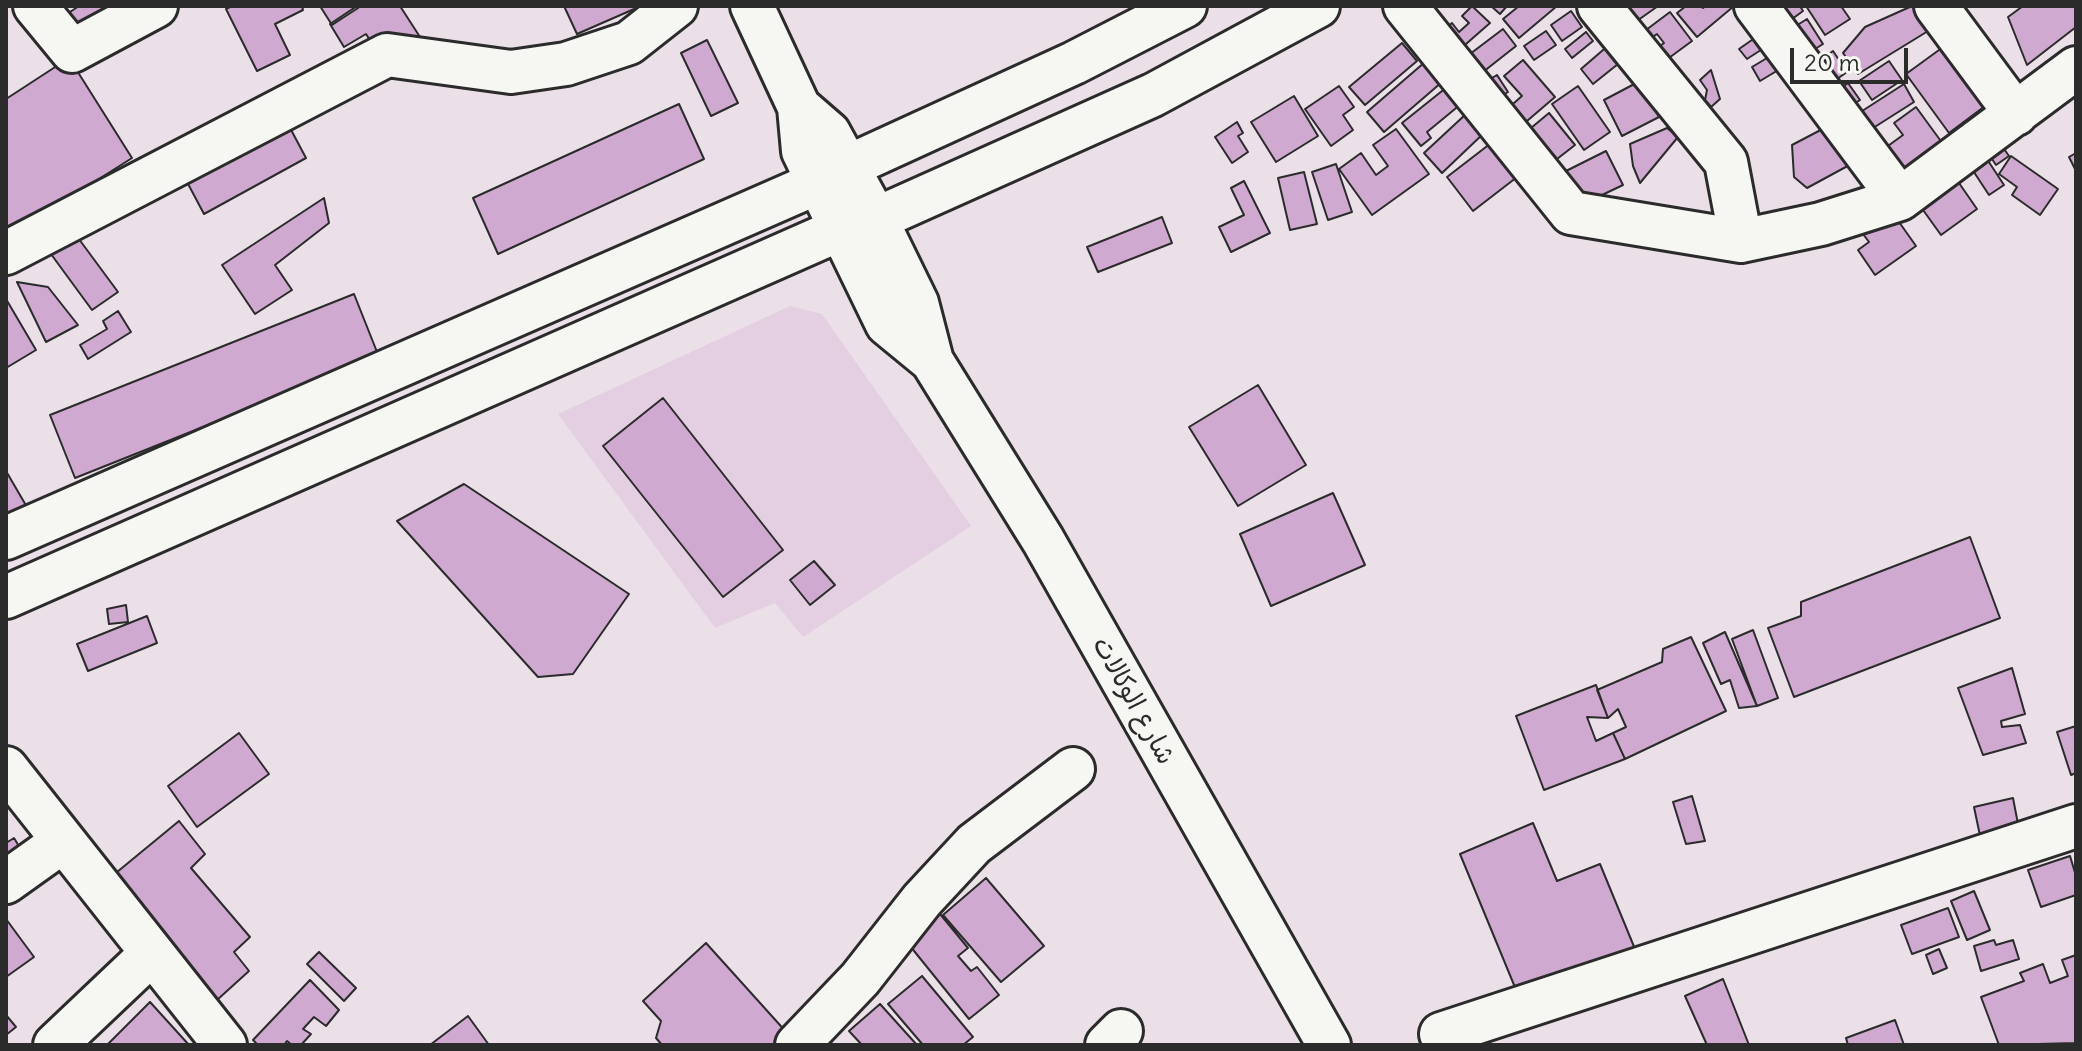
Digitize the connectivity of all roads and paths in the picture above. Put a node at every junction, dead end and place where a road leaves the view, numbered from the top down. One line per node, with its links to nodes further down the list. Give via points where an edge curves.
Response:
1 (35, 6): 2 (street, via 72,51)
2 (156, 6)
3 (676, 6): 17 (street, via 629,43 566,64 511,72 387,55)
4 (752, 6): 13 (street, شارع الوكالات, via 799,107 829,133)
5 (1185, 6): 13 (street)
6 (1318, 6): 15 (street, via 1153,95)
7 (1405, 6): 16 (street, via 1571,213)
8 (1599, 6): 16 (street, via 1726,162)
9 (1756, 6): 14 (street)
10 (1936, 6): 12 (street)
11 (2076, 68): 12 (street)
12 (2016, 114): 14 (street)
13 (833, 175): 15 (street, شارع الوكالات); 18 (street)
14 (1900, 199): 16 (street)
15 (859, 224): 20 (street); 32 (street, شارع الوكالات, via 917,303 932,361 1043,540)
16 (1741, 241)
17 (6, 253)
18 (53, 517): 19 (street); 20 (street)
19 (6, 538)
20 (75, 565): 21 (street)
21 (6, 597)
22 (6, 768): 25 (street)
23 (1073, 769): 31 (street, via 974,844)
24 (2076, 826): 28 (street)
25 (62, 842): 26 (street); 27 (street)
26 (6, 882)
27 (152, 953): 29 (street); 30 (street)
28 (1441, 1034)
29 (55, 1045)
30 (225, 1045)
31 (797, 1045)
32 (1329, 1045)

